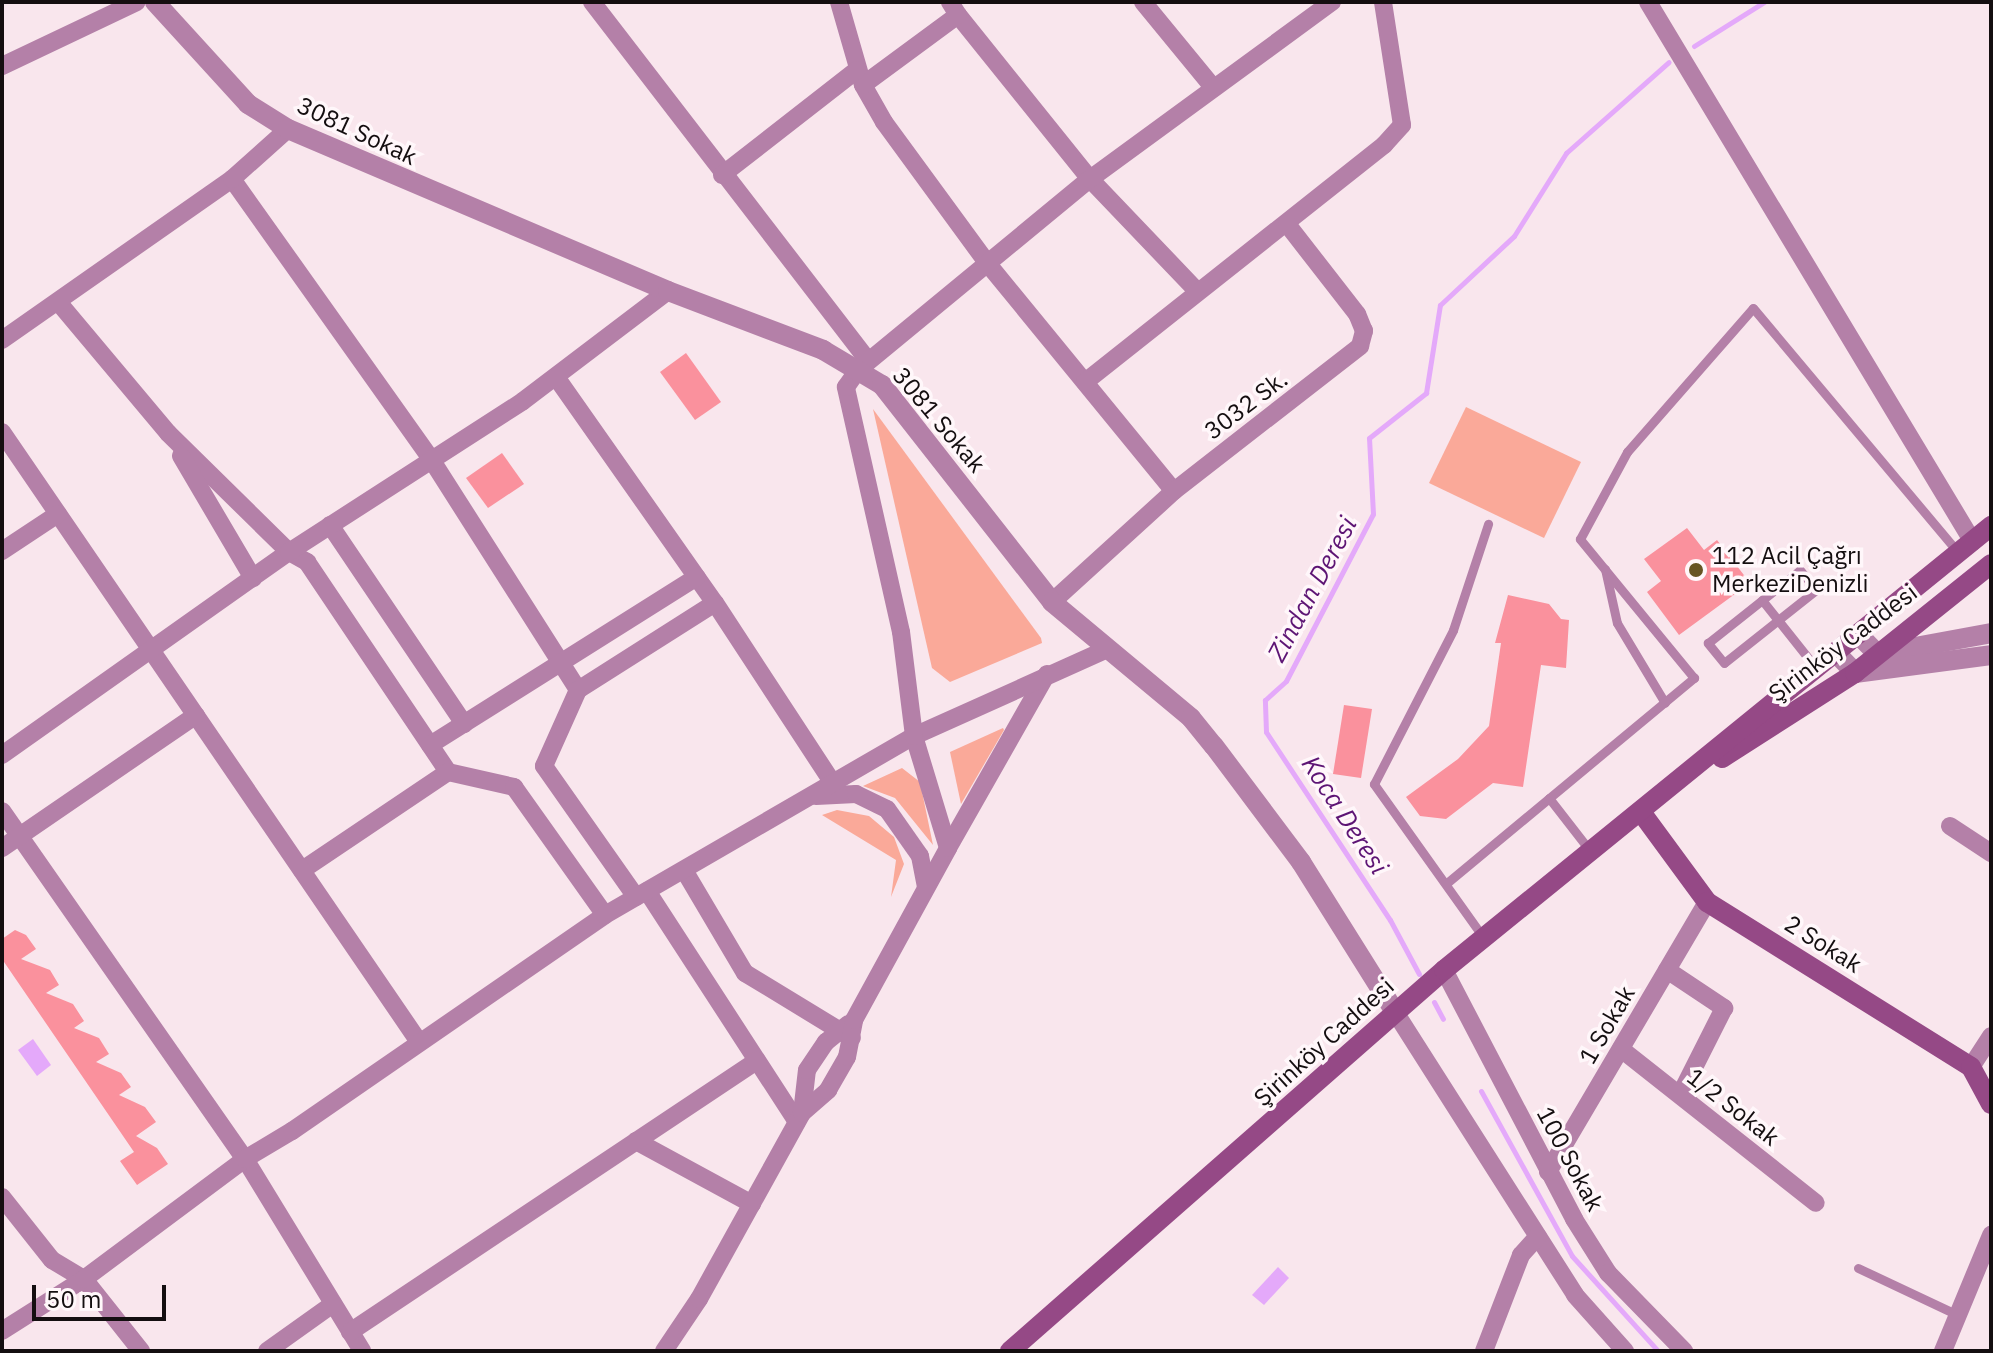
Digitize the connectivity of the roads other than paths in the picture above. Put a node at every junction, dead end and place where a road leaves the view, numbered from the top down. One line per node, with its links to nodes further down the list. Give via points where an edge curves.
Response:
1 (137, 2): 10 (street)
2 (155, 2): 13 (street, 3081 Sokak, via 239,95)
3 (592, 2): 14 (street)
4 (839, 2): 11 (street)
5 (1143, 2): 12 (street)
6 (1332, 2): 12 (street)
7 (1383, 2): 17 (street, via 1402,125)
8 (1648, 2): 34 (street)
9 (954, 8): 11 (street); 16 (street)
10 (2, 66)
11 (860, 77): 14 (street); 18 (street)
12 (1212, 86): 16 (street)
13 (288, 129): 15 (street); 20 (street, 3081 Sokak)
14 (722, 175): 23 (street)
15 (232, 179): 21 (street); 28 (street)
16 (1090, 179): 18 (street); 19 (street)
17 (1287, 224): 19 (street); 29 (street, 3032 Sk., via 1357,314 1364,331 1360,346)
18 (988, 264): 23 (street); 25 (street)
19 (1196, 290): 25 (street)
20 (668, 291): 23 (street, 3081 Sokak); 24 (street)
21 (59, 303): 22 (street); 27 (street)
22 (2, 340)
23 (863, 366): 42 (street, 3081 Sokak); 60 (street, via 846,387 898,617)
24 (556, 377): 28 (street); 39 (street)
25 (1085, 382): 29 (street)
26 (2, 432): 30 (street)
27 (168, 433): 36 (street); 40 (street)
28 (431, 459): 32 (street); 52 (street)
29 (1174, 491): 42 (street, 3032 Sk.)
30 (58, 514): 35 (street); 48 (street)
31 (1488, 524): 80 (lane, via 1453,630 1374,784)
32 (330, 525): 36 (street); 59 (street)
33 (1991, 526): 34 (main road, Şirinköy Caddesi)
34 (1966, 548): 38 (lane, via 1753,308 1627,452 1580,539); 46 (main road, Şirinköy Caddesi)
35 (2, 551)
36 (289, 552): 40 (street); 61 (street, via 307,562)
37 (1991, 564): 50 (main road, Şirinköy Caddesi)
38 (1605, 569): 57 (lane, via 1617,623); 57 (lane, via 1694,678)
39 (697, 577): 43 (street); 52 (street)
40 (253, 578): 48 (street)
41 (1762, 600): 44 (lane); 44 (lane, via 1800,570 1816,590); 44 (lane, via 1708,643 1724,663)
42 (1052, 602): 47 (street, 3081 Sokak)
43 (715, 603): 56 (street); 66 (street)
44 (1778, 620): 53 (lane)
45 (1991, 633): 50 (street)
46 (1858, 634): 49 (main road, Şirinköy Caddesi); 50 (street)
47 (1105, 650): 55 (street); 88 (street, 3081 Sokak, via 1191,718 1214,746 1301,862)
48 (153, 651): 58 (street); 62 (street)
49 (1836, 653): 53 (main road, Şirinköy Caddesi); 54 (street)
50 (1877, 654): 54 (main road, Şirinköy Caddesi)
51 (1991, 655): 54 (street)
52 (561, 666): 56 (street); 59 (street)
53 (1816, 668): 65 (main road, Şirinköy Caddesi)
54 (1855, 673): 65 (main road, Şirinköy Caddesi)
55 (1047, 674): 60 (street); 75 (street)
56 (578, 690): 63 (street)
57 (1665, 703): 69 (lane)
58 (196, 715): 73 (street); 78 (street)
59 (464, 724): 61 (street)
60 (914, 736): 66 (street); 75 (street)
61 (430, 745): 64 (street)
62 (2, 755)
63 (544, 766): 67 (street); 82 (street)
64 (448, 772): 67 (street); 78 (street)
65 (1680, 781): 71 (main road, Şirinköy Caddesi)
66 (833, 783): 68 (street)
67 (514, 787): 84 (street)
68 (810, 797): 79 (street); 81 (street, via 856,794 887,809 920,856)
69 (1549, 798): 76 (lane); 80 (lane)
70 (2, 811): 73 (street)
71 (1641, 812): 76 (main road, Şirinköy Caddesi); 83 (main road, 2 Sokak)
72 (1950, 826): 77 (street)
73 (19, 836): 74 (street); 99 (street)
74 (2, 848)
75 (948, 848): 81 (street)
76 (1591, 852): 85 (main road, Şirinköy Caddesi)
77 (1991, 853)
78 (302, 870): 91 (street)
79 (684, 870): 82 (street); 89 (street, via 745,973)
80 (1448, 882): 85 (lane)
81 (926, 887): 89 (street)
82 (641, 894): 84 (street); 93 (street)
83 (1707, 902): 87 (street, 1 Sokak); 94 (main road, 2 Sokak)
84 (605, 915): 91 (street)
85 (1484, 938): 86 (main road, Şirinköy Caddesi)
86 (1444, 970): 88 (main road, Şirinköy Caddesi); 100 (street, 100 Sokak)
87 (1667, 970): 92 (street, 1 Sokak); 95 (street, via 1724,1008)
88 (1395, 1012): 105 (street); 116 (main road, Şirinköy Caddesi)
89 (848, 1029): 97 (street, via 828,1090); 97 (street, via 807,1070)
90 (1991, 1036): 94 (street)
91 (419, 1042): 99 (street)
92 (1621, 1049): 95 (street, 1/2 Sokak); 100 (street, 1 Sokak)
93 (757, 1061): 97 (street); 98 (street)
94 (1971, 1067): 96 (main road, 2 Sokak)
95 (1680, 1095): 102 (street, 1/2 Sokak)
96 (1991, 1104)
97 (800, 1117): 103 (street)
98 (636, 1141): 103 (street); 111 (street)
99 (245, 1159): 107 (street); 108 (street)
100 (1548, 1172): 119 (street, 100 Sokak, via 1608,1273)
101 (2, 1197): 107 (street, via 52,1260)
102 (1816, 1203)
103 (752, 1204): 115 (street)
104 (1991, 1235): 109 (street)
105 (1538, 1236): 117 (street, via 1521,1255); 118 (street, via 1593,1319)
106 (1858, 1268): 109 (lane)
107 (84, 1279): 110 (street); 112 (street)
108 (333, 1304): 111 (street); 113 (street)
109 (1958, 1315): 120 (street)
110 (2, 1331)
111 (350, 1332): 114 (street)
112 (141, 1351)
113 (267, 1351)
114 (362, 1351)
115 (664, 1351)
116 (1010, 1351)
117 (1484, 1351)
118 (1625, 1351)
119 (1684, 1351)
120 (1943, 1351)

